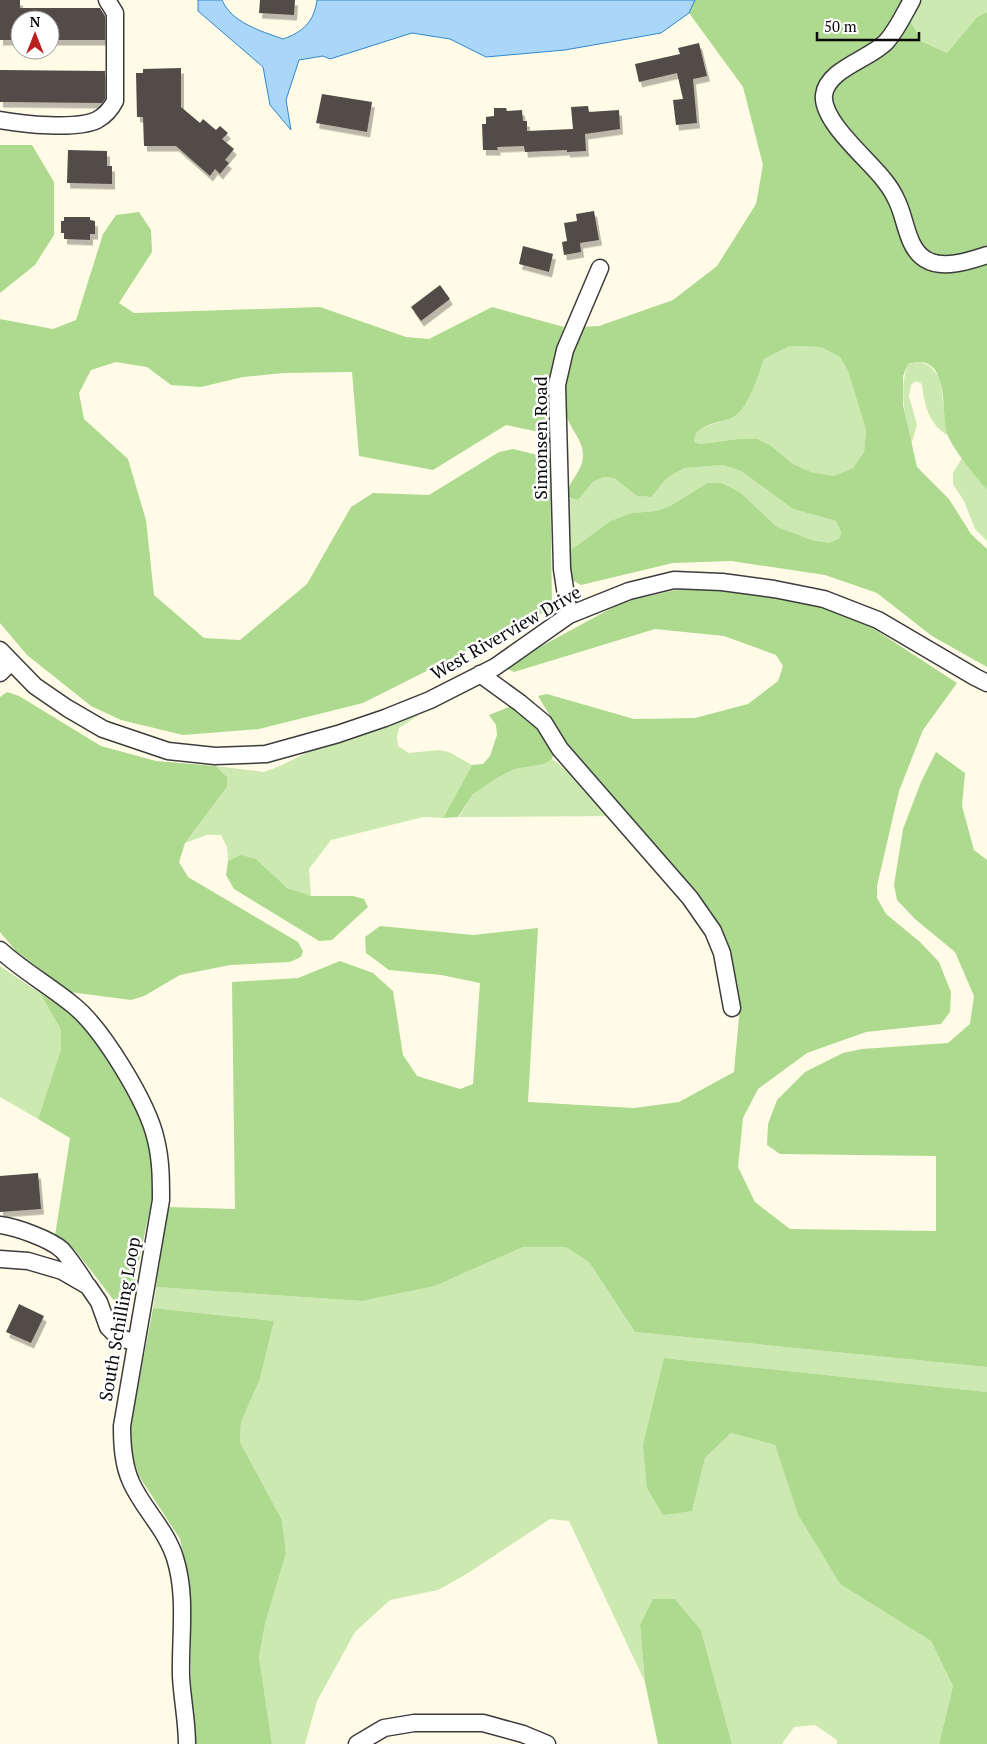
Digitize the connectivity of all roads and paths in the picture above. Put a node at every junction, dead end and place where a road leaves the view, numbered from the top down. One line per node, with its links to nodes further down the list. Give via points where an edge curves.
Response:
1 (107, 0): 3 (street, via 115,13 115,100 110,111 83,124)
2 (912, 0): 4 (street, via 885,43 843,69 829,82 824,94 825,105 830,118 892,193 914,249 924,259 935,264 957,263)
3 (0, 120)
4 (987, 255)
5 (600, 268): 6 (street, Simonsen Road, via 565,350 557,385 562,569)
6 (569, 615): 9 (street, West Riverview Drive); 10 (street, West Riverview Drive, via 629,591 674,580 774,589 824,599 878,620)
7 (0, 650): 8 (street, West Riverview Drive)
8 (6, 668): 9 (street, West Riverview Drive, via 103,729 168,752 215,756 266,754 338,734 430,700)
9 (480, 674): 12 (street, via 544,723 560,749 690,898 713,931 722,953)
10 (987, 683)
11 (0, 950): 16 (street, South Schilling Loop, via 91,1021 132,1082 156,1138 161,1200)
12 (732, 1008)
13 (0, 1225): 15 (street, via 47,1241 60,1249)
14 (0, 1259): 15 (street, via 28,1261 62,1271)
15 (88, 1286): 16 (street, via 99,1302 108,1327 118,1337)
16 (136, 1343): 17 (street, South Schilling Loop, via 122,1426 122,1447 131,1482 175,1557 182,1606 181,1676)
17 (187, 1744)
18 (357, 1744): 19 (street, via 384,1728 414,1723 483,1723)
19 (547, 1744)

